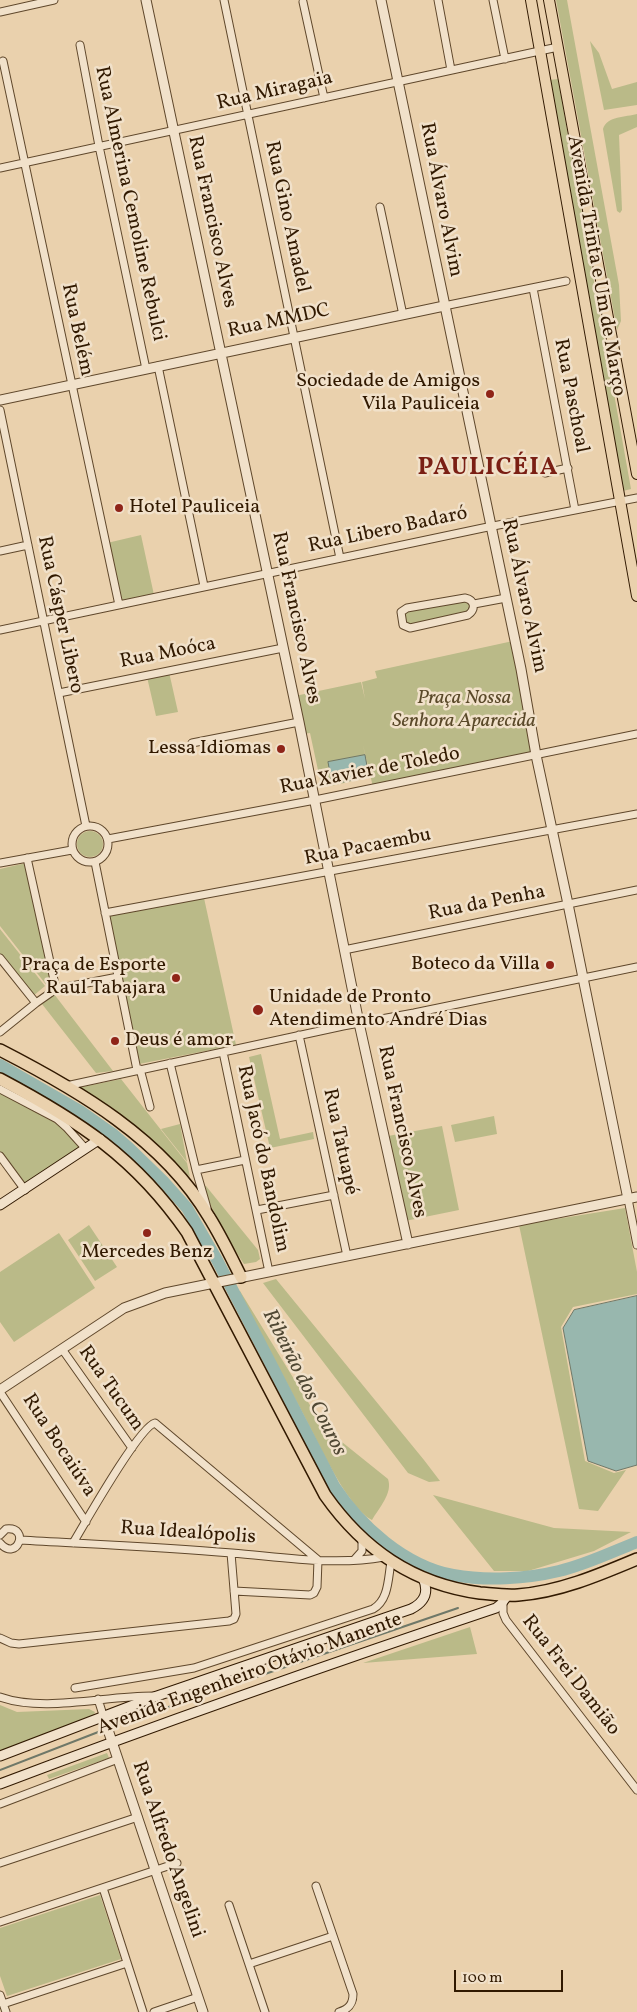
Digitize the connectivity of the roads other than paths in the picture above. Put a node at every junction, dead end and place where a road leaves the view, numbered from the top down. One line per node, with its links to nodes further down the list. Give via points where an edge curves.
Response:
1 (54, 0): 10 (street)
2 (146, 0): 20 (street, Rua Francisco Alves)
3 (224, 0): 19 (street, Rua Gino Amadel)
4 (381, 0): 17 (street, Rua Álvaro Alvim)
5 (438, 0): 16 (street)
6 (494, 0): 14 (street)
7 (531, 0): 13 (main road, Avenida Trinta e Um de Março)
8 (549, 0): 12 (main road, Avenida Trinta e Um de Março)
9 (303, 2): 18 (street)
10 (0, 12)
11 (80, 45): 21 (street, Rua Almerina Cemoline Rebulci)
12 (558, 47): 13 (street, Rua Miragaia); 38 (main road, Avenida Trinta e Um de Março)
13 (540, 51): 14 (street, Rua Miragaia); 40 (main road, Avenida Trinta e Um de Março)
14 (505, 59): 16 (street, Rua Miragaia)
15 (3, 61): 22 (street, Rua Belém)
16 (451, 70): 17 (street, Rua Miragaia)
17 (397, 81): 18 (street, Rua Miragaia); 27 (street, Rua Álvaro Alvim)
18 (324, 98): 19 (street, Rua Miragaia)
19 (248, 114): 20 (street, Rua Miragaia); 29 (street, Rua Gino Amadel)
20 (174, 131): 21 (street, Rua Miragaia); 30 (street, Rua Francisco Alves)
21 (99, 146): 22 (street, Rua Miragaia); 32 (street, Rua Almerina Cemoline Rebulci)
22 (24, 163): 23 (street, Rua Miragaia); 33 (street, Rua Belém)
23 (0, 168)
24 (380, 207): 28 (street)
25 (566, 281): 26 (street, Rua MMDC)
26 (533, 288): 27 (street, Rua MMDC); 36 (street, Rua Paschoal)
27 (444, 306): 28 (street, Rua MMDC); 42 (street, Rua Álvaro Alvim)
28 (403, 315): 29 (street, Rua MMDC)
29 (294, 337): 30 (street, Rua MMDC); 45 (street, Rua Gino Amadel)
30 (221, 352): 31 (street, Rua MMDC); 46 (street, Rua Francisco Alves)
31 (158, 366): 32 (street, Rua MMDC); 47 (street)
32 (146, 369): 33 (street, Rua MMDC)
33 (71, 384): 34 (street, Rua MMDC); 51 (street, Rua Belém)
34 (0, 400)
35 (0, 410): 43 (street, Rua Cásper Libero)
36 (568, 468): 37 (street); 41 (street, Rua Paschoal)
37 (544, 473)
38 (637, 474)
39 (637, 498): 40 (street, Rua Libero Badaró)
40 (619, 502): 41 (street, Rua Libero Badaró); 48 (main road, Avenida Trinta e Um de Março)
41 (576, 510): 42 (street, Rua Libero Badaró)
42 (491, 526): 45 (street, Rua Libero Badaró); 49 (street, Rua Álvaro Alvim)
43 (28, 545): 44 (street); 52 (street, Rua Cásper Libero)
44 (0, 551)
45 (340, 558): 46 (street, Rua Libero Badaró)
46 (267, 573): 47 (street, Rua Libero Badaró); 54 (street, Rua Francisco Alves)
47 (204, 586): 51 (street, Rua Libero Badaró)
48 (637, 596)
49 (506, 598): 50 (street); 59 (street, Rua Álvaro Alvim)
50 (474, 604): 50 (street, via 466,598 406,608 400,614 403,625 410,628 468,615)
51 (119, 605): 52 (street, Rua Libero Badaró)
52 (44, 621): 53 (street, Rua Libero Badaró); 55 (street, Rua Cásper Libero)
53 (0, 630)
54 (283, 648): 55 (street, Rua Moóca); 56 (street, Rua Francisco Alves)
55 (59, 693): 62 (street, Rua Cásper Libero)
56 (299, 722): 58 (street); 60 (street, Rua Francisco Alves)
57 (637, 734): 59 (street, Rua Xavier de Toledo)
58 (192, 743)
59 (536, 755): 60 (street, Rua Xavier de Toledo); 63 (street, Rua Álvaro Alvim)
60 (315, 800): 64 (street, Rua Xavier de Toledo); 69 (street, Rua Francisco Alves)
61 (637, 814): 63 (street, Rua Pacaembu)
62 (86, 826): 64 (street, via 101,829); 65 (street, via 74,834)
63 (552, 830): 69 (street, Rua Pacaembu); 71 (street, Rua Álvaro Alvim)
64 (108, 839): 67 (street, via 106,854)
65 (72, 850): 66 (street); 67 (street, via 78,858)
66 (27, 858): 68 (street); 78 (street)
67 (95, 862): 72 (street)
68 (0, 863)
69 (328, 873): 72 (street, Rua Pacaembu); 73 (street, Rua Francisco Alves)
70 (637, 890): 71 (street, Rua da Penha)
71 (568, 904): 73 (street, Rua da Penha); 77 (street, Rua Álvaro Alvim)
72 (105, 913): 76 (street)
73 (344, 950): 80 (street, Rua Francisco Alves)
74 (0, 958): 79 (street)
75 (637, 967): 77 (street)
76 (118, 977): 78 (street); 86 (street)
77 (583, 979): 80 (street); 98 (street, Rua Álvaro Alvim)
78 (56, 989): 79 (street)
79 (36, 1003): 81 (street)
80 (359, 1023): 82 (street); 102 (street, Rua Francisco Alves)
81 (0, 1032)
82 (299, 1035): 84 (street); 97 (street, Rua Tatuapé)
83 (0, 1050): 88 (highway)
84 (223, 1052): 85 (street); 94 (street, Rua Jacó do Bandolim)
85 (170, 1063): 86 (street); 95 (street)
86 (138, 1069): 88 (street); 90 (street)
87 (0, 1079): 91 (highway, via 46,1103)
88 (66, 1086): 101 (highway, via 122,1122 160,1156)
89 (0, 1089): 92 (street, via 57,1119)
90 (150, 1108)
91 (100, 1139): 92 (street); 107 (highway, via 171,1209)
92 (85, 1148): 96 (street)
93 (0, 1156): 96 (street)
94 (245, 1160): 95 (street); 100 (street, Rua Jacó do Bandolim)
95 (196, 1170): 101 (street)
96 (24, 1190): 99 (street)
97 (334, 1195): 100 (street); 104 (street, Rua Tatuapé)
98 (633, 1198): 102 (street); 103 (street)
99 (0, 1205)
100 (257, 1210): 105 (street, Rua Jacó do Bandolim)
101 (209, 1216): 106 (highway)
102 (408, 1244): 104 (street)
103 (637, 1245)
104 (347, 1256): 105 (street)
105 (269, 1272): 106 (street)
106 (238, 1278): 107 (street)
107 (215, 1282): 108 (street, via 165,1292 124,1308); 113 (highway, via 325,1494 338,1514)
108 (62, 1349): 109 (street); 110 (street, Rua Tucum)
109 (0, 1391): 111 (street, Rua Bocaiúva)
110 (132, 1448): 111 (street); 120 (street, via 149,1425 158,1424)
111 (86, 1522): 115 (street)
112 (1, 1531): 114 (street, via 15,1531)
113 (362, 1538): 121 (street, via 362,1551); 122 (highway)
114 (20, 1540): 115 (street, Rua Idealópolis); 116 (street, via 14,1548)
115 (74, 1543): 117 (street, Rua Idealópolis)
116 (2, 1546): 118 (street)
117 (231, 1553): 120 (street, Rua Idealópolis); 124 (street)
118 (0, 1556)
119 (637, 1559): 125 (highway, via 567,1586)
120 (318, 1560): 121 (street, Rua Idealópolis); 124 (street, via 317,1587 310,1595)
121 (354, 1560): 122 (street, Rua Idealópolis)
122 (387, 1560): 123 (highway); 127 (street, Avenida Engenheiro Otávio Manente, via 384,1598 374,1609 194,1668)
123 (423, 1578): 125 (highway); 128 (street, Avenida Engenheiro Otávio Manente, via 425,1596 411,1609)
124 (234, 1591): 126 (street, via 235,1617 229,1621 19,1644)
125 (505, 1599): 132 (street, Avenida Engenheiro Otávio Manente, via 496,1608); 136 (street, Rua Frei Damião, via 503,1613 506,1620)
126 (0, 1638)
127 (75, 1688)
128 (157, 1696): 130 (street); 131 (street, Avenida Engenheiro Otávio Manente)
129 (0, 1697): 130 (street, via 38,1704)
130 (98, 1699): 131 (street, Rua Alfredo Angelini)
131 (104, 1718): 132 (street, Rua Alfredo Angelini); 133 (street, Avenida Engenheiro Otávio Manente)
132 (111, 1739): 134 (street, Rua Alfredo Angelini); 135 (street, Avenida Engenheiro Otávio Manente)
133 (0, 1756)
134 (118, 1759): 137 (street); 138 (street, Rua Alfredo Angelini)
135 (0, 1784)
136 (637, 1790)
137 (0, 1804)
138 (138, 1817): 140 (street); 141 (street, Rua Alfredo Angelini)
139 (177, 1862): 141 (street)
140 (0, 1864)
141 (156, 1870): 143 (street); 150 (street, Rua Alfredo Angelini)
142 (316, 1886): 146 (street)
143 (103, 1888): 145 (street); 147 (street)
144 (229, 1905): 148 (street)
145 (0, 1922)
146 (333, 1936): 148 (street); 157 (street, via 353,1994 353,2002)
147 (127, 1963): 151 (street); 153 (street)
148 (249, 1964): 156 (street)
149 (0, 1995): 151 (street)
150 (198, 1997): 154 (street); 155 (street, Rua Alfredo Angelini)
151 (3, 2004): 152 (street)
152 (6, 2012)
153 (143, 2012)
154 (154, 2012)
155 (204, 2012)
156 (265, 2012)
157 (339, 2012)

